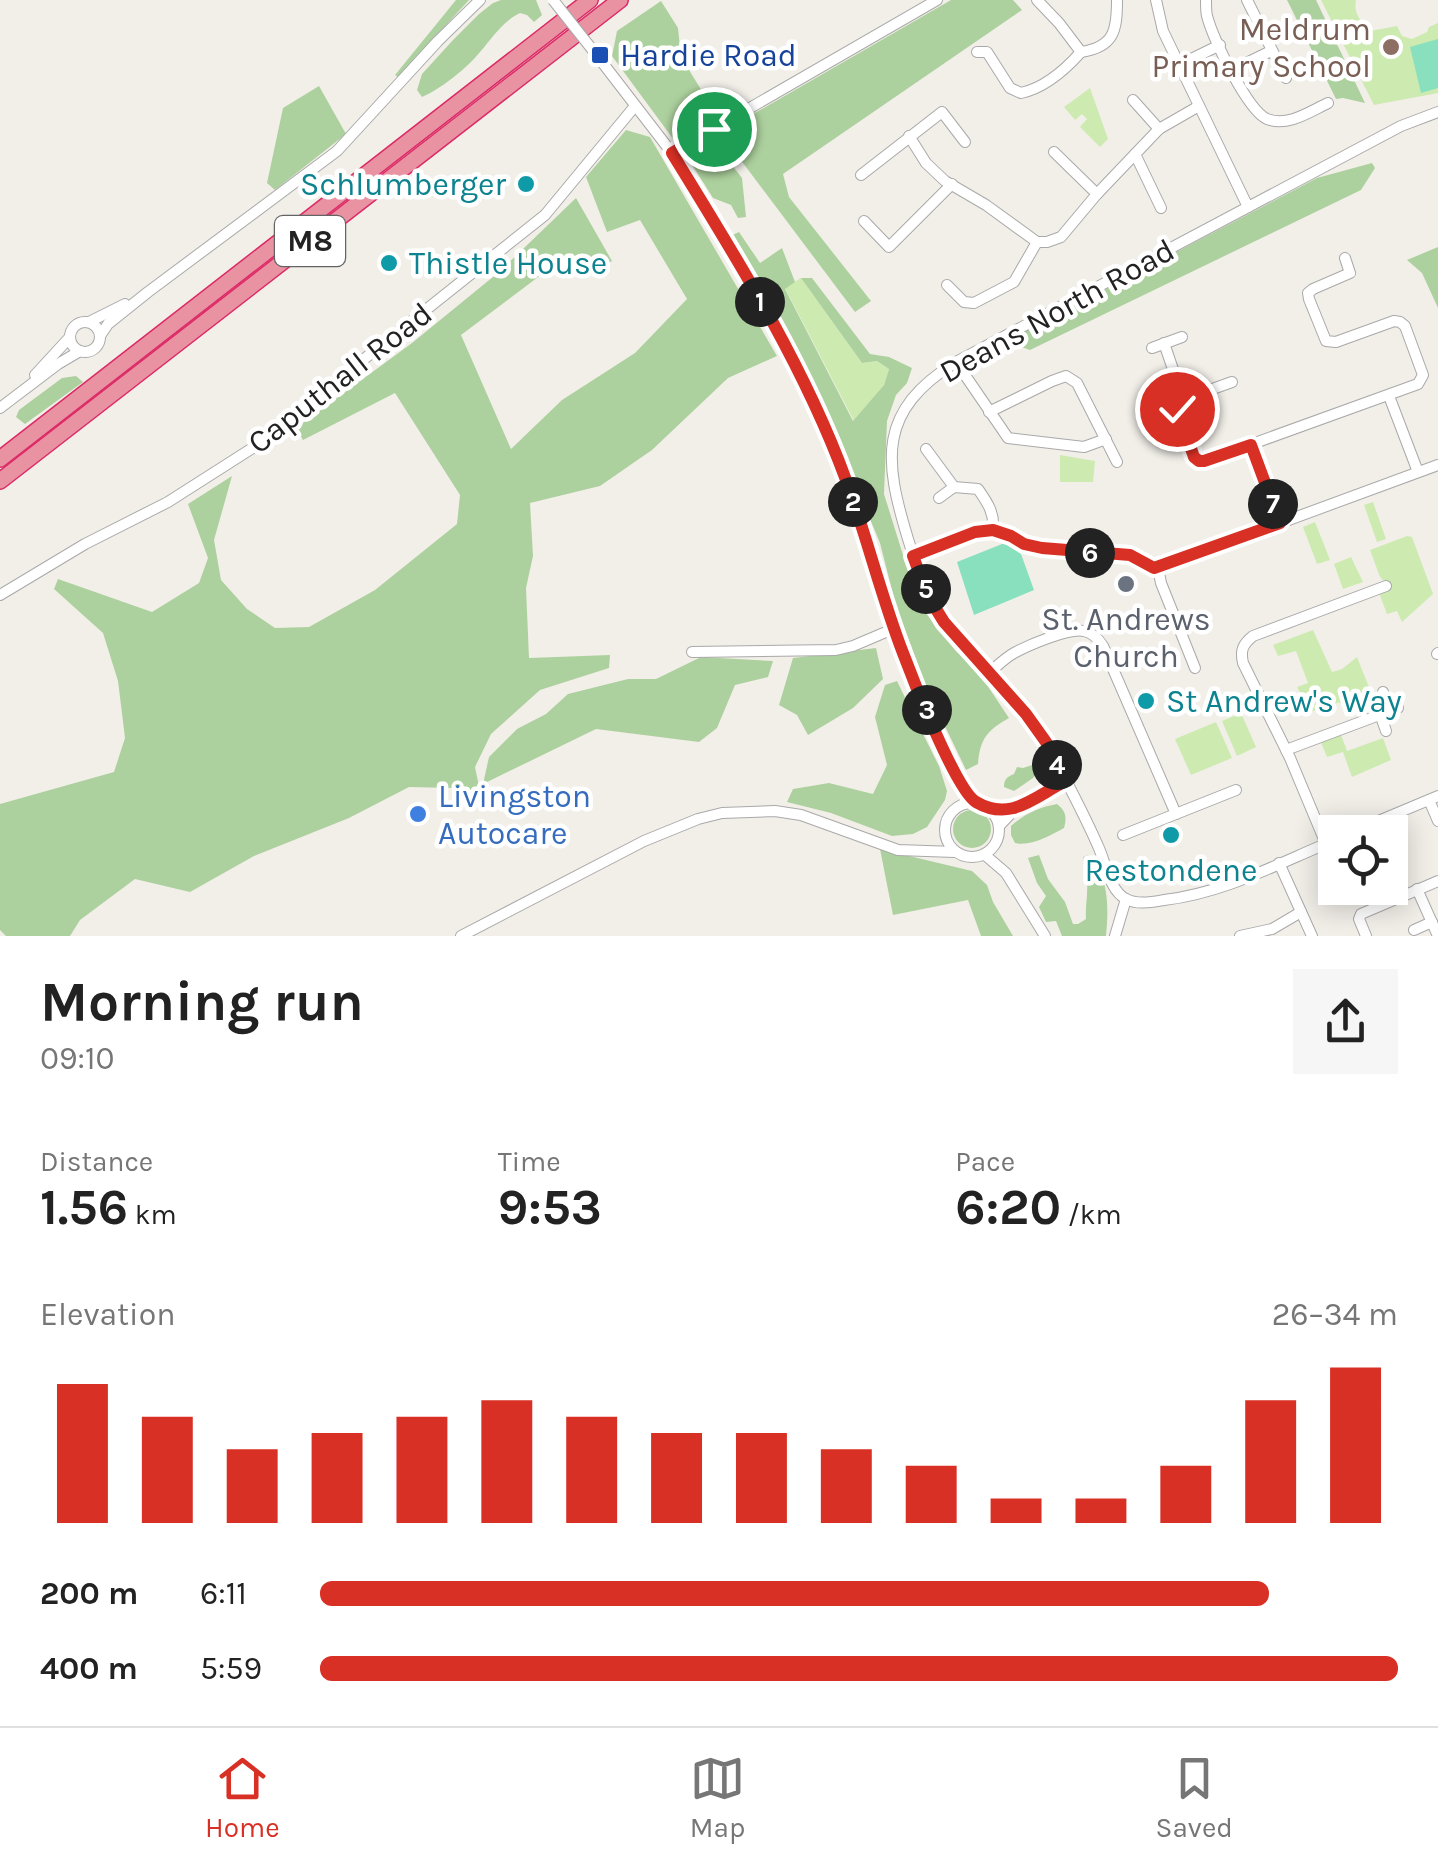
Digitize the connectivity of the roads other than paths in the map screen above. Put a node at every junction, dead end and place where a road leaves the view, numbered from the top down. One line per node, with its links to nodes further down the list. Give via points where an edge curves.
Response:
1 (480, 0): 38 (street, via 337,151)
2 (553, 0): 20 (street, bridge)
3 (590, 0): 56 (highway, M8)
4 (620, 0): 60 (highway, M8)
5 (936, 0): 27 (street)
6 (1037, 0): 14 (street)
7 (1117, 0): 14 (street, via 1110,38 1098,50)
8 (1156, 0): 15 (street)
9 (1206, 0): 11 (street)
10 (1247, 0): 13 (street)
11 (1220, 45): 15 (street); 16 (street)
12 (985, 49): 14 (street, via 1010,88 1021,93 1047,82)
13 (1271, 51): 16 (street); 17 (street)
14 (1080, 52)
15 (1179, 65): 21 (street)
16 (1232, 70): 19 (street, via 1246,100 1266,118 1291,120)
17 (1286, 78)
18 (1133, 100): 23 (street)
19 (1328, 103)
20 (636, 106): 27 (street); 68 (street, Caputhall Road, via 545,215 264,438 168,502)
21 (1199, 106): 23 (street); 32 (street)
22 (1438, 112): 32 (street, Deans North Road)
23 (1160, 129): 28 (street)
24 (908, 136): 25 (street, via 942,112); 29 (street); 30 (street)
25 (965, 142)
26 (1054, 152): 31 (street)
27 (672, 153): 69 (street, via 822,420)
28 (1135, 154): 31 (street); 33 (street)
29 (861, 175)
30 (952, 184): 34 (street, via 889,247); 35 (street)
31 (1097, 194): 35 (street, via 1061,236)
32 (1248, 206): 46 (street, Deans North Road)
33 (1161, 208)
34 (864, 221)
35 (1037, 242): 37 (street, via 1014,282 974,303)
36 (1345, 258): 49 (street, via 1350,273 1312,289 1309,300 1326,341 1394,321 1405,326 1423,375 1418,384)
37 (946, 284)
38 (148, 292): 39 (street); 40 (street)
39 (89, 322): 40 (street); 41 (street, via 76,325)
40 (100, 336): 45 (street, via 94,349)
41 (70, 337): 45 (street); 48 (street)
42 (1182, 337): 43 (street)
43 (1164, 343): 44 (street); 50 (street)
44 (1152, 348)
45 (80, 351): 48 (street)
46 (956, 362): 52 (street); 65 (street, Deans North Road, via 922,386 896,430 891,473)
47 (1232, 382): 50 (street)
48 (21, 391): 51 (street)
49 (1389, 396): 54 (street); 59 (street)
50 (1179, 402): 54 (street, via 1199,461)
51 (0, 408)
52 (989, 412): 53 (street, via 1013,440 1084,447); 53 (street, via 1066,376 1077,382)
53 (1106, 439): 57 (street)
54 (1251, 445): 63 (street)
55 (926, 449): 61 (street)
56 (0, 459)
57 (1117, 462)
58 (1438, 464): 59 (street)
59 (1418, 472): 63 (street)
60 (0, 482)
61 (954, 487): 62 (street); 64 (street, via 978,489)
62 (939, 498)
63 (1280, 523): 66 (street)
64 (993, 530): 65 (street); 66 (street, via 1024,544 1130,555)
65 (913, 556): 72 (street, Deans North Road, via 944,622)
66 (1158, 568): 71 (street)
67 (1386, 586): 76 (street, via 1245,642 1242,664)
68 (0, 595)
69 (894, 629): 70 (street, via 836,650); 77 (street)
70 (692, 652)
71 (1196, 668)
72 (989, 674): 78 (street, Deans North Road, via 1046,742); 85 (street, via 1012,654 1063,634 1096,636)
73 (1383, 692): 74 (street)
74 (1389, 711): 75 (street); 76 (street)
75 (1386, 731)
76 (1286, 750): 87 (street)
77 (956, 778): 81 (street); 83 (street)
78 (1064, 782): 82 (street); 101 (street, Deans North Road)
79 (1236, 790): 85 (street)
80 (1434, 798): 86 (street); 88 (street)
81 (976, 802): 83 (street); 84 (street)
82 (1018, 807): 84 (street); 89 (street)
83 (954, 809): 90 (street)
84 (993, 811): 89 (street)
85 (1176, 814): 91 (street)
86 (1393, 815)
87 (1318, 817)
88 (1438, 821)
89 (998, 826): 92 (street)
90 (946, 834): 94 (street); 95 (street)
91 (1123, 835)
92 (998, 842): 96 (street); 98 (street)
93 (1318, 847): 97 (street)
94 (924, 850): 95 (street); 105 (street, via 898,850 774,811 698,818)
95 (956, 852): 96 (street)
96 (985, 855): 98 (street)
97 (1279, 864): 101 (street, via 1203,894); 102 (street)
98 (1006, 873): 106 (street)
99 (1438, 881): 100 (street)
100 (1418, 890): 103 (street); 110 (street, via 1361,914)
101 (1126, 899): 107 (street)
102 (1301, 912): 108 (street, via 1272,929); 109 (street)
103 (1432, 922): 104 (street); 111 (street)
104 (1414, 930)
105 (461, 936)
106 (1045, 936)
107 (1115, 936)
108 (1240, 936)
109 (1312, 936)
110 (1366, 936)
111 (1438, 936)

